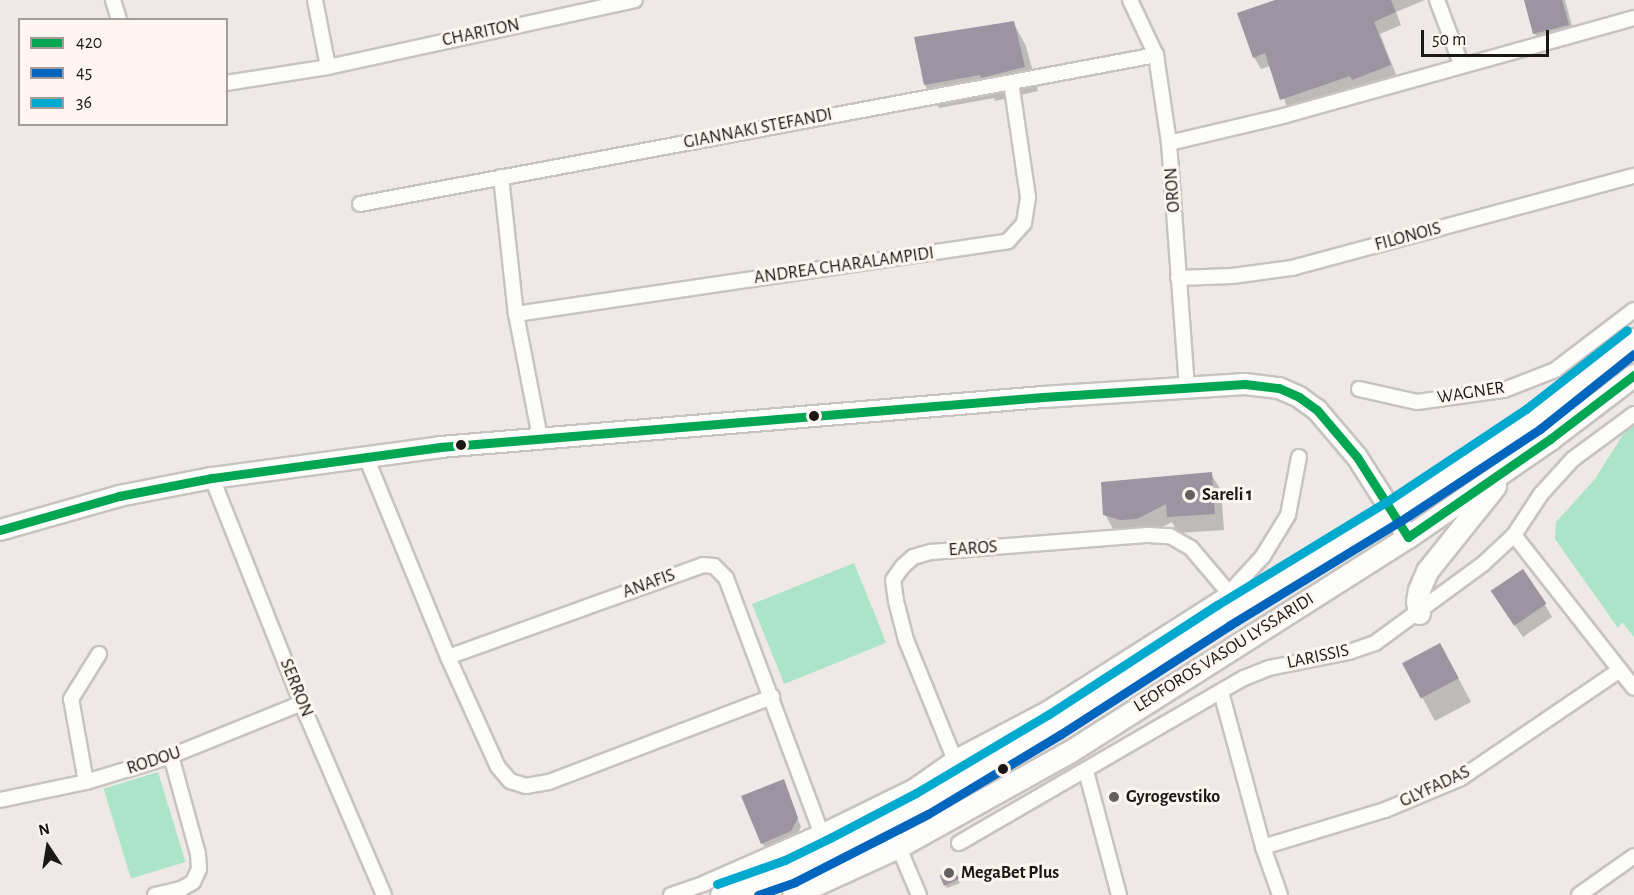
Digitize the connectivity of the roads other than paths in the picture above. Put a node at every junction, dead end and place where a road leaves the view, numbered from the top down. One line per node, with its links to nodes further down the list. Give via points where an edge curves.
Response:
1 (113, 0): 6 (street)
2 (315, 0): 10 (street)
3 (634, 0): 10 (street, CHARITON)
4 (1130, 0): 8 (street, ORON)
5 (1437, 0): 9 (street)
6 (118, 18)
7 (1634, 18): 9 (street)
8 (1156, 54): 11 (street, GIANNAKI STEFANDI); 13 (street, ORON)
9 (1461, 64): 13 (street, via 1283,116)
10 (328, 66): 12 (street, CHARITON)
11 (1011, 82): 15 (street, GIANNAKI STEFANDI); 19 (street, ANDREA CHARALAMPIDI, via 1028,197 1024,223 1008,241)
12 (228, 83)
13 (1169, 143): 17 (street, ORON)
14 (1634, 176): 17 (street, FILONOIS, via 1292,268)
15 (501, 177): 16 (street, GIANNAKI STEFANDI); 19 (street)
16 (360, 204)
17 (1178, 278): 22 (street, ORON)
18 (1634, 310): 23 (street, WAGNER, via 1556,370 1504,390 1418,402)
19 (516, 314): 25 (street)
20 (1634, 339): 30 (main road, LEOFOROS VASOU LYSSARIDI, via 1533,419)
21 (1634, 375): 28 (main road, LEOFOROS VASOU LYSSARIDI)
22 (1187, 386): 25 (street); 30 (street, via 1245,384 1279,388 1299,397 1335,428)
23 (1359, 389)
24 (1634, 414): 32 (street, LARISSIS, via 1573,459 1541,494)
25 (540, 437): 27 (street)
26 (1299, 457): 34 (street, via 1288,515 1263,556)
27 (366, 458): 29 (street); 37 (street)
28 (1513, 465): 33 (main road, LEOFOROS VASOU LYSSARIDI); 35 (main road, via 1427,571 1419,590)
29 (212, 478): 31 (street, via 119,496); 42 (street, SERRON)
30 (1392, 512): 33 (street); 48 (main road, LEOFOROS VASOU LYSSARIDI, via 1055,723)
31 (0, 530)
32 (1514, 535): 35 (street, LARISSIS); 38 (street)
33 (1408, 537): 51 (main road, LEOFOROS VASOU LYSSARIDI, via 1069,752)
34 (1228, 593): 44 (street, via 1047,709); 44 (street, EAROS, via 1191,548 1170,536 931,552 913,557 893,580 896,601 906,640)
35 (1419, 613): 40 (street, LARISSIS, via 1375,643 1269,668)
36 (99, 654): 46 (street, via 71,699)
37 (448, 657): 41 (street, via 498,767 510,781 526,786 549,782); 41 (street, ANAFIS, via 702,565 714,566 726,578)
38 (1620, 670): 39 (street); 52 (street, GLYFADAS, via 1461,778 1385,810)
39 (1634, 688)
40 (1221, 692): 45 (street, LARISSIS); 52 (street)
41 (772, 698): 49 (street, ANAFIS)
42 (302, 703): 43 (street, RODOU); 55 (street, SERRON)
43 (171, 756): 46 (street, RODOU); 54 (street, via 199,869 193,882)
44 (954, 758): 49 (street, via 913,787)
45 (1086, 771): 50 (street, LARISSIS); 60 (street)
46 (86, 782): 47 (street, RODOU)
47 (0, 800)
48 (888, 822): 51 (street); 57 (main road, LEOFOROS VASOU LYSSARIDI, via 790,871)
49 (821, 832): 56 (street)
50 (959, 843)
51 (900, 846): 58 (main road, LEOFOROS VASOU LYSSARIDI); 59 (street)
52 (1263, 847): 61 (street)
53 (1634, 856): 62 (street)
54 (155, 895)
55 (384, 895)
56 (671, 895)
57 (721, 895)
58 (793, 895)
59 (919, 895)
60 (1119, 895)
61 (1280, 895)
62 (1579, 895)

